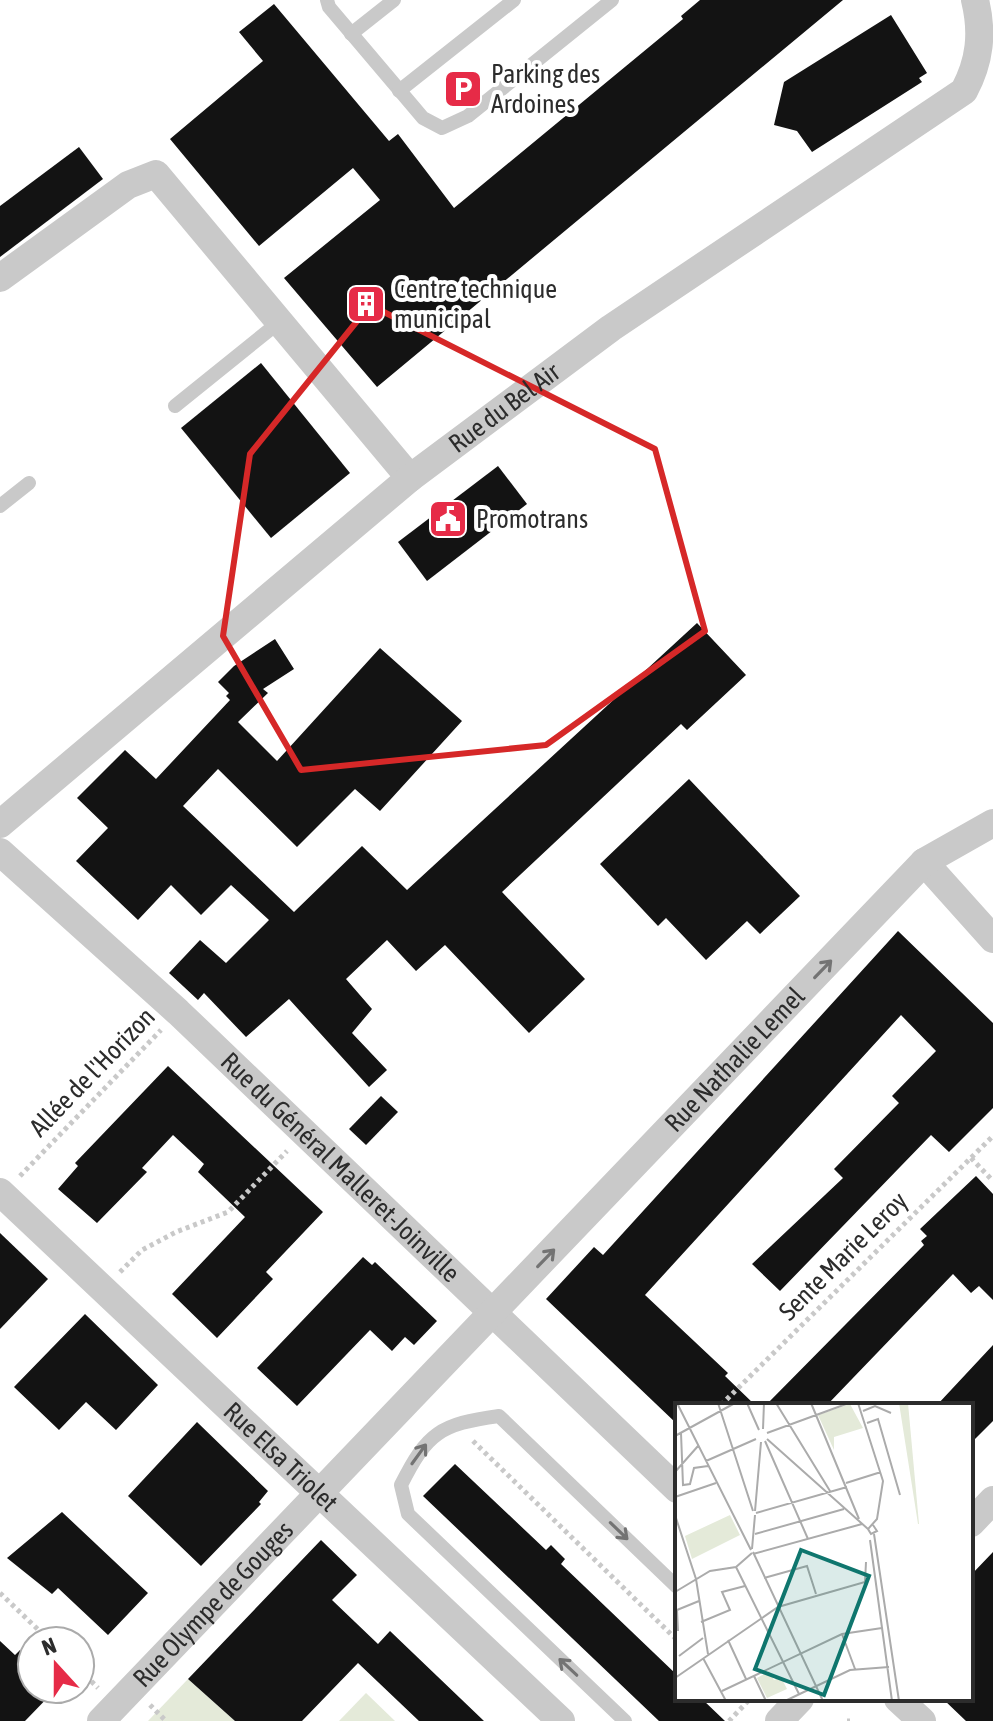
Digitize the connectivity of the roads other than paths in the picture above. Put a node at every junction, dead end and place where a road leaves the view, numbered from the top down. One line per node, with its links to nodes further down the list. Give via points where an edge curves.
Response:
1 (327, 0): 6 (lane)
2 (394, 0): 6 (lane)
3 (514, 0): 7 (lane)
4 (612, 0): 7 (lane, via 468,116 442,128 423,118)
5 (975, 0): 11 (street, Rue du Bel Air, via 980,46 964,91 611,328)
6 (351, 34): 7 (lane)
7 (399, 91)
8 (0, 278): 9 (street, via 128,185 156,174)
9 (278, 323): 10 (lane); 11 (street)
10 (175, 406)
11 (410, 478): 15 (street, Rue du Bel Air)
12 (29, 483): 13 (lane)
13 (0, 506)
14 (993, 823): 17 (street, Rue Nathalie Lemel)
15 (0, 824)
16 (0, 852): 20 (street, Rue du Général Malleret-Joinville, via 178,1012)
17 (924, 862): 18 (street); 20 (street, Rue Nathalie Lemel, one-way to 17)
18 (993, 939)
19 (1, 1193): 22 (street, Rue Elsa Triolet)
20 (493, 1314): 21 (street, Rue du Général Malleret-Joinville); 22 (street, Rue Olympe de Gouges)
21 (675, 1487)
22 (319, 1496): 27 (street, Rue Olympe de Gouges); 28 (street, Rue Elsa Triolet)
23 (993, 1500): 24 (street)
24 (973, 1521)
25 (675, 1585): 29 (lane, one-way to 25, via 408,1514 401,1485 415,1457 438,1431 499,1416)
26 (900, 1701): 30 (street)
27 (101, 1721)
28 (561, 1721)
29 (625, 1721)
30 (922, 1721)

